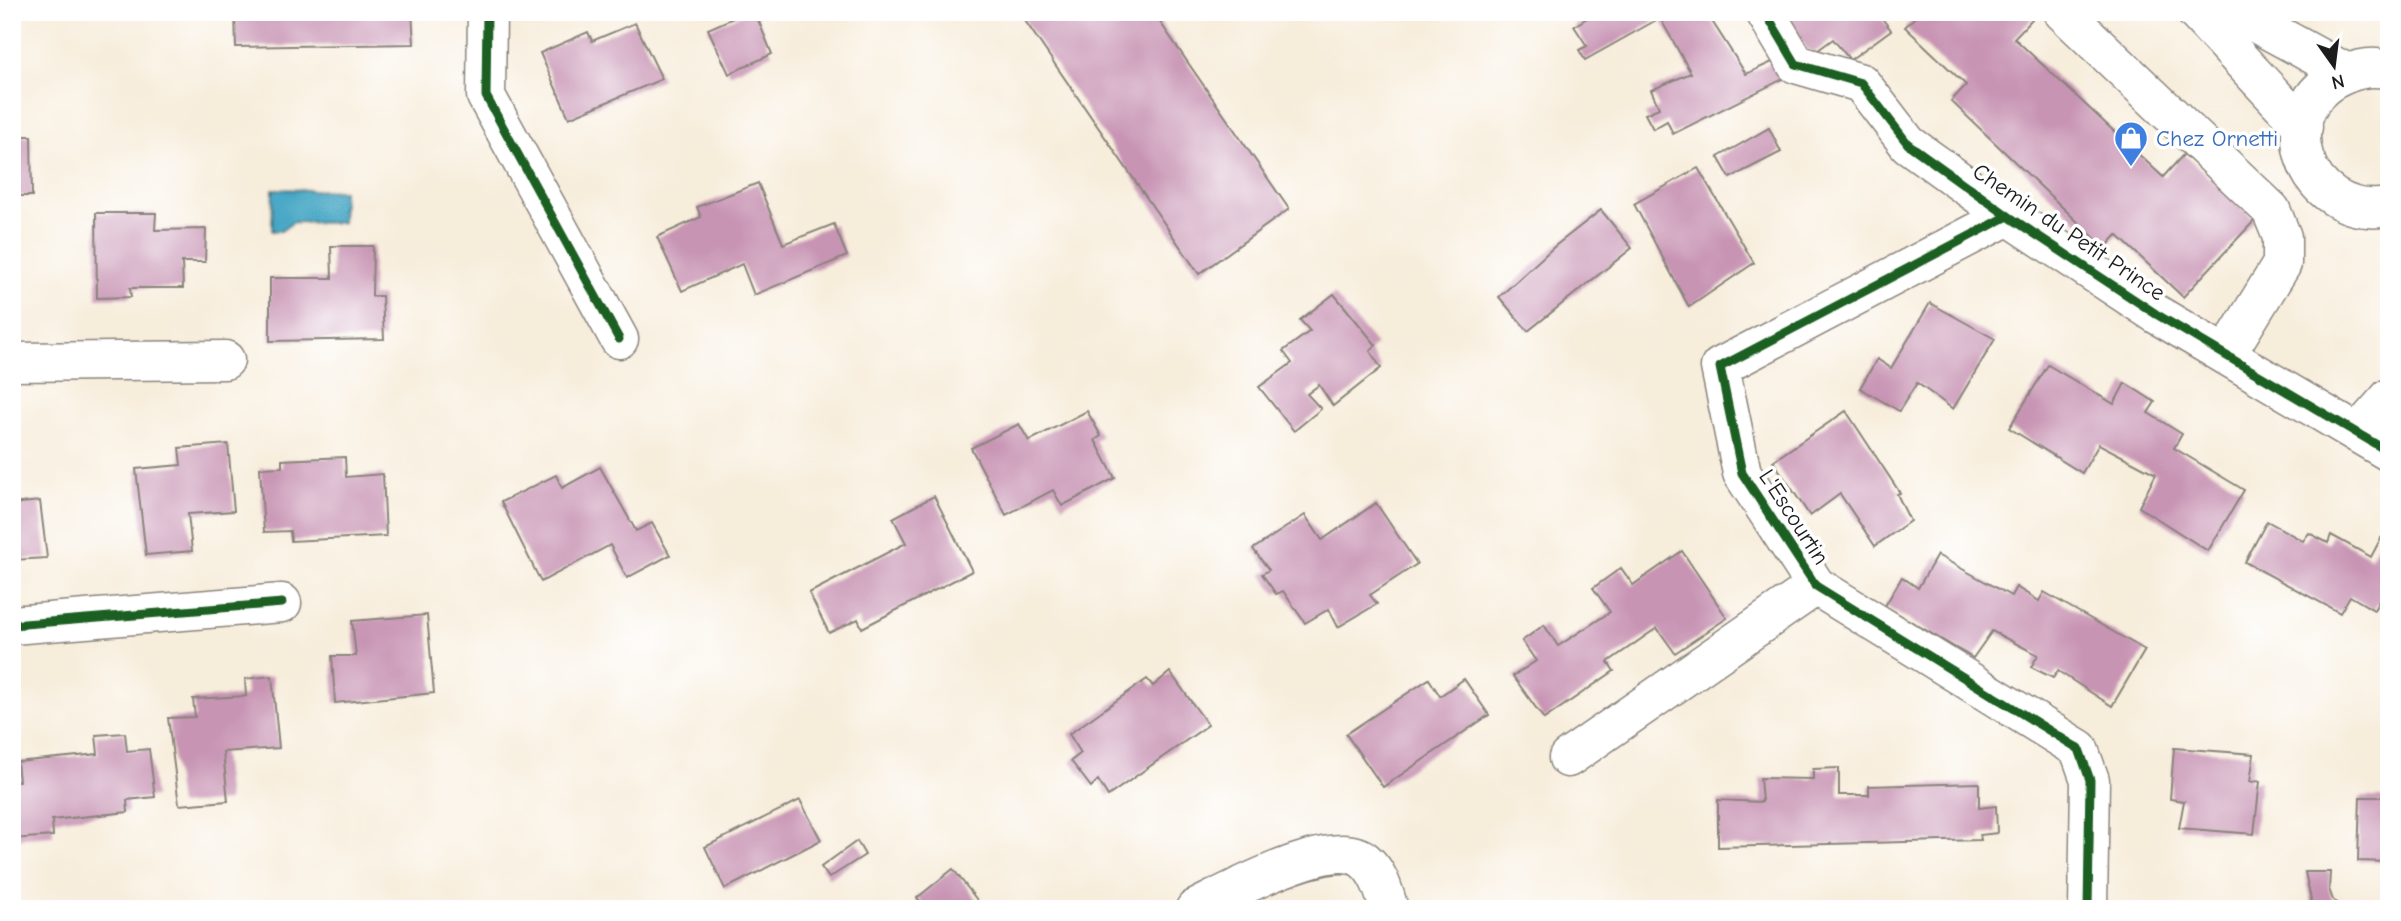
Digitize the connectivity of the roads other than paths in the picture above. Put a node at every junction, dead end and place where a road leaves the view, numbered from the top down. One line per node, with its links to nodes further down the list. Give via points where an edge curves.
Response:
1 (487, 12): 11 (street, via 486,96)
2 (1765, 12): 10 (street, Chemin du Petit Prince, via 1796,64 1861,83 1908,144)
3 (2063, 12): 12 (street, via 2271,210 2282,237 2282,264)
4 (2196, 12): 8 (street)
5 (2235, 12): 7 (street)
6 (2389, 70): 7 (street)
7 (2347, 73): 8 (street, via 2316,95)
8 (2303, 127): 9 (street, via 2304,160 2314,180 2329,196)
9 (2383, 215)
10 (2008, 216): 12 (street, Chemin du Petit Prince); 17 (street, L'Escourtin, via 1720,367 1742,473)
11 (619, 339)
12 (2226, 355): 16 (street, Chemin du Petit Prince)
13 (225, 360): 14 (street)
14 (12, 362)
15 (2389, 398): 16 (street)
16 (2374, 442)
17 (1816, 586): 20 (street, L'Escourtin); 23 (street, L'Escourtin, via 2079,748 2090,780)
18 (282, 603): 19 (street)
19 (12, 625)
20 (1568, 758)
21 (1195, 909): 22 (street, via 1304,861 1337,852 1364,860 1382,886)
22 (1389, 909)
23 (2088, 909)

